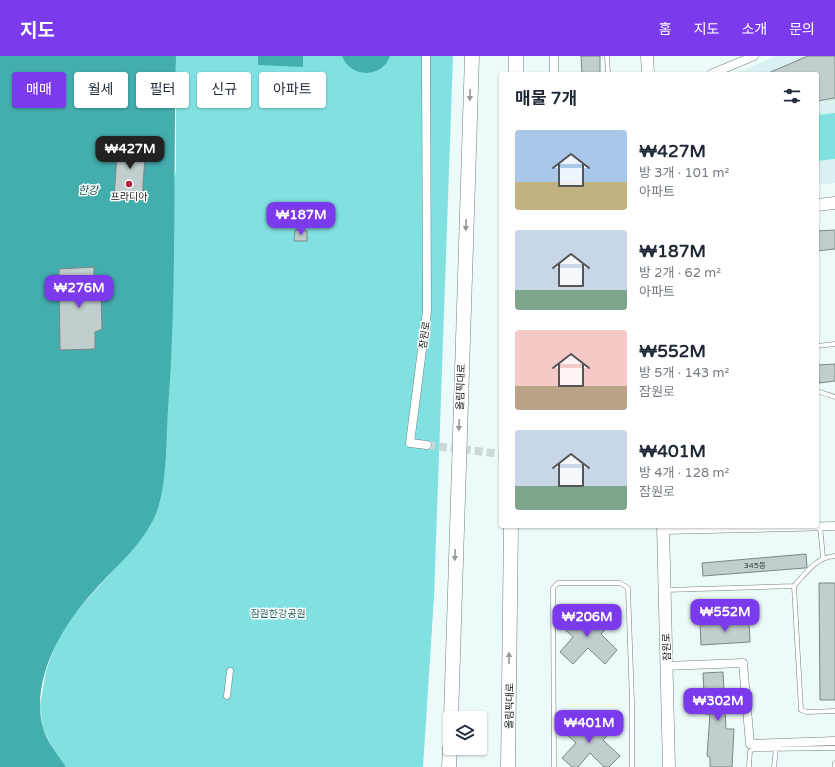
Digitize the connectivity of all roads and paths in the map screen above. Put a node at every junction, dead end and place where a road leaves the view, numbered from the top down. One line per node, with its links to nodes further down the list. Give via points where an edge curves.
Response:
1 (426, 56): 19 (street, 잠원로, via 427,312 410,443)
2 (472, 56): 31 (highway, 올림픽대로, one-way to 31)
3 (516, 56): 8 (highway)
4 (554, 56): 9 (street)
5 (607, 56): 10 (lane)
6 (648, 56): 11 (main road)
7 (754, 56): 12 (street)
8 (516, 72)
9 (554, 72)
10 (608, 72)
11 (648, 72)
12 (716, 72)
13 (835, 203): 14 (main road)
14 (819, 205)
15 (835, 344): 16 (lane)
16 (819, 346)
17 (819, 392): 18 (lane)
18 (835, 397)
19 (427, 446)
20 (820, 526): 21 (street); 25 (lane)
21 (835, 526)
22 (511, 528): 39 (highway, 올림픽대로, one-way to 22)
23 (663, 528): 27 (main road, 잠원로)
24 (835, 556): 25 (lane)
25 (823, 557): 26 (lane)
26 (794, 586): 27 (lane); 32 (lane, via 801,710)
27 (664, 590): 28 (main road, 잠원로)
28 (666, 666): 33 (street, via 743,663 750,744); 42 (main road, 잠원로)
29 (230, 671): 30 (street)
30 (227, 696)
31 (451, 711)
32 (835, 711)
33 (835, 741)
34 (776, 748): 35 (lane); 43 (lane, via 751,750); 44 (lane)
35 (835, 748)
36 (450, 755): 38 (highway)
37 (835, 763): 45 (lane)
38 (450, 767)
39 (508, 767)
40 (554, 767): 41 (lane, via 553,588 558,583 620,583 628,588)
41 (632, 767)
42 (669, 767)
43 (749, 767)
44 (774, 767)
45 (835, 767)

